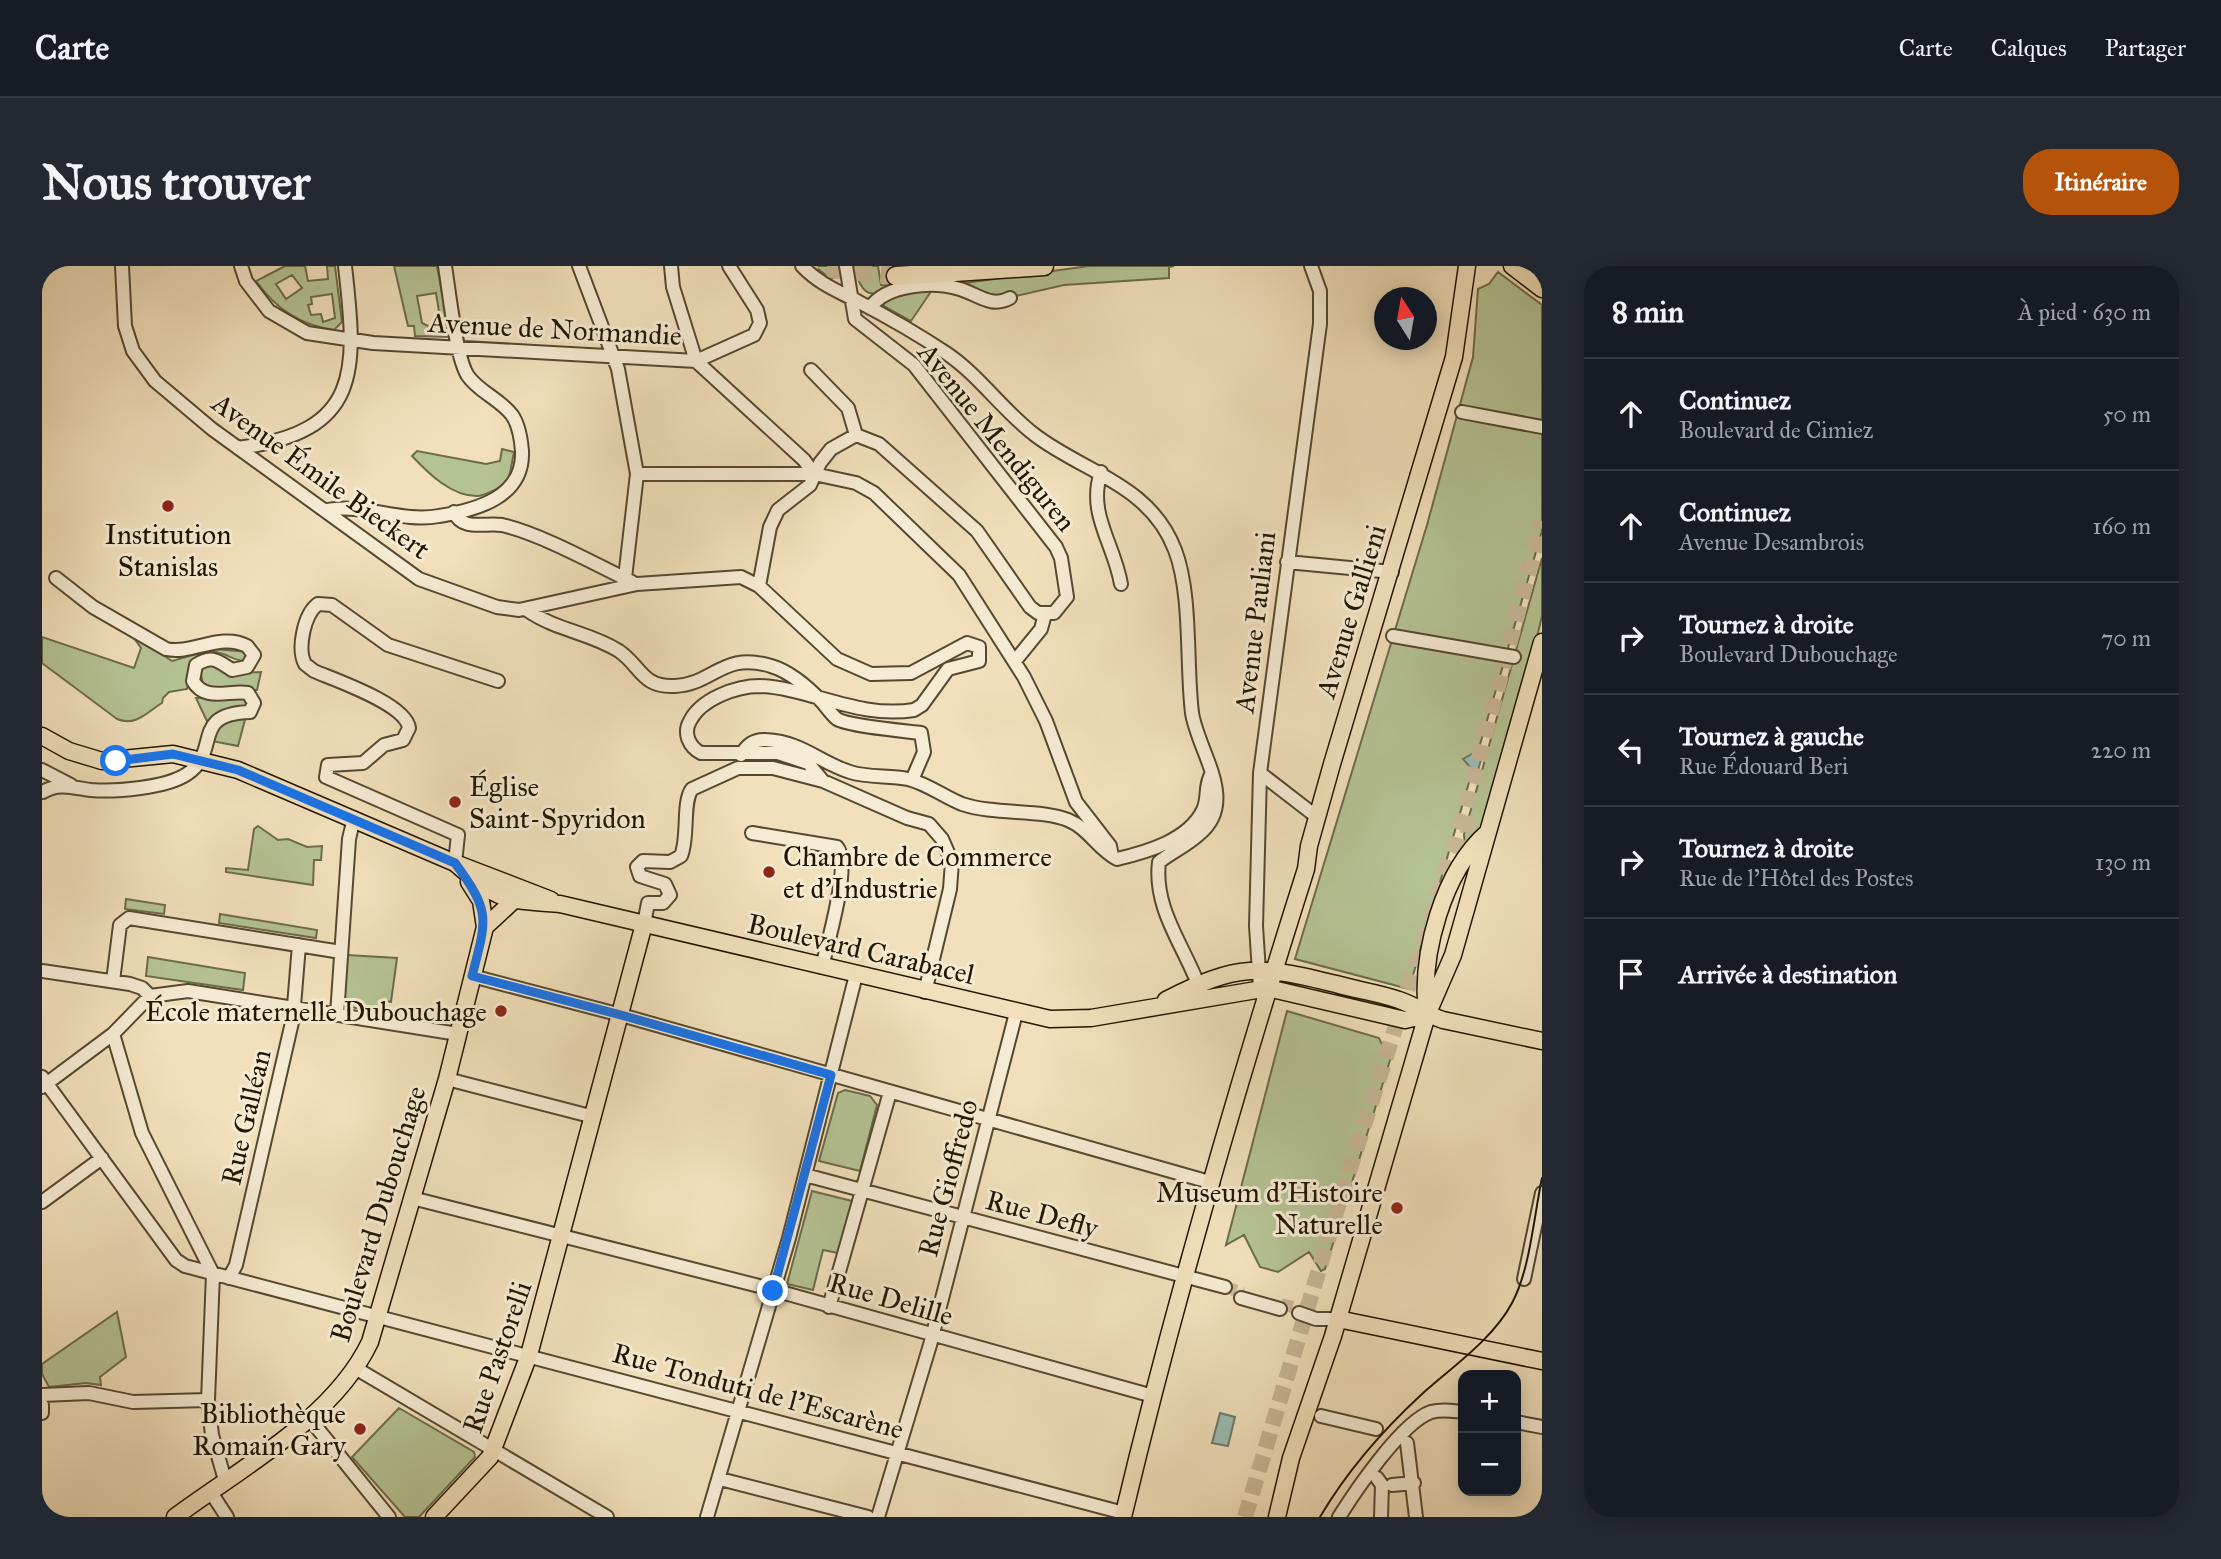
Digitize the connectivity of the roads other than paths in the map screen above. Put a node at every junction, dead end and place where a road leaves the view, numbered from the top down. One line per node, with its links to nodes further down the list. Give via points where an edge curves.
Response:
1 (122, 266): 29 (street, Avenue Émile Bieckert, via 125,326 140,362 155,381)
2 (241, 266): 21 (street, Avenue de Normandie, via 257,296 289,324 307,333)
3 (345, 266): 21 (street)
4 (445, 266): 22 (street)
5 (579, 266): 23 (street)
6 (671, 266): 24 (street)
7 (729, 266): 24 (street, Avenue de Normandie, via 757,310 760,323 754,335)
8 (802, 266): 18 (street, via 829,289)
9 (846, 266): 18 (street)
10 (1044, 266): 16 (highway)
11 (1311, 266): 35 (street, Avenue Pauliani, via 1320,291 1320,324)
12 (1466, 266): 36 (main road, Avenue Gallieni, via 1454,357)
13 (1512, 266): 17 (main road)
14 (1534, 266): 15 (main road)
15 (1542, 272)
16 (896, 276)
17 (1542, 289)
18 (850, 298): 20 (street); 42 (street, Avenue Mendiguren, via 858,323 914,365 1055,547 1067,597 1059,609)
19 (1010, 298): 20 (street, via 990,302 944,285 894,290 876,299)
20 (870, 309): 30 (street, via 948,354 1038,438)
21 (352, 341): 22 (street, Avenue de Normandie); 29 (street, via 347,380 340,397 321,419 288,438)
22 (460, 347): 23 (street, Avenue de Normandie); 34 (street, via 469,378 515,421 522,461 517,481 501,497)
23 (614, 357): 24 (street, Avenue de Normandie); 31 (street)
24 (696, 361): 32 (street)
25 (811, 370): 28 (street, via 848,408)
26 (1462, 412): 27 (street)
27 (1542, 427)
28 (856, 435): 32 (street, via 838,443); 42 (street, via 879,444 966,520 1030,607)
29 (238, 448): 33 (street, Avenue Émile Bieckert)
30 (1101, 472): 39 (street, via 1094,498); 54 (street, via 1142,505 1175,550 1183,589 1193,720)
31 (637, 474): 32 (street); 38 (street)
32 (814, 474): 40 (street, via 810,485 778,510 770,527); 46 (street, via 856,483 874,493 959,575)
33 (327, 510): 34 (street, via 413,519); 41 (street, Avenue Émile Bieckert, via 419,579 504,609)
34 (454, 512): 38 (street, via 462,523 511,528)
35 (1287, 562): 36 (street); 55 (street, Avenue Pauliani)
36 (1392, 572): 60 (main road, Avenue Gallieni)
37 (56, 578): 52 (street, via 93,607 166,649 222,641 241,642 252,649 252,662 240,670 211,658 192,671 197,688 218,695 248,693 254,703 250,712 217,720)
38 (631, 581): 40 (street, Avenue Émile Bieckert, via 741,577); 41 (street, Avenue Émile Bieckert)
39 (1121, 584)
40 (759, 586): 49 (street, Avenue Émile Bieckert, via 836,659 871,674 911,673 967,643 981,649 975,663 948,669 914,710)
41 (527, 610): 49 (street, via 559,629 599,640 622,653 640,675 657,685 689,684 729,664 757,662 789,674)
42 (1045, 614): 46 (street, Avenue Mendiguren, via 1041,629)
43 (1394, 636): 45 (street)
44 (1542, 642): 47 (main road)
45 (1514, 657)
46 (1015, 660): 64 (street, via 1046,721 1072,794 1110,846)
47 (1540, 660): 62 (main road)
48 (498, 681): 65 (street, via 388,645 332,605 318,604 310,612 302,647 305,664 381,701 409,725 401,742 384,745 363,764 332,763 324,775 458,835)
49 (821, 701): 51 (street, Avenue Émile Bieckert, via 776,688 753,687 720,696 692,718 687,730 694,749); 56 (street, via 838,720 921,733 924,752)
50 (42, 736): 52 (main road, via 102,761 173,754)
51 (741, 755): 56 (street, via 746,746 762,739 786,742 850,772); 57 (street, Avenue Émile Bieckert, via 778,753 808,763)
52 (200, 761): 58 (street, via 181,777 136,788); 61 (main road, via 269,781)
53 (42, 770): 58 (street)
54 (1212, 773): 64 (street, via 1206,782 1204,809 1191,826 1142,853); 81 (street, via 1217,798 1214,815 1198,836 1159,862 1157,882 1161,904)
55 (1260, 773): 60 (street); 74 (street, Avenue Pauliani)
56 (912, 780): 64 (street, via 962,804 1064,818 1079,825)
57 (823, 781): 69 (street, via 772,768 746,767 692,789 687,797 688,826 681,856 670,862 643,861 637,867 640,876 670,890 668,900 648,903); 82 (street, via 929,824 942,839 952,862 950,889)
58 (74, 787): 59 (street)
59 (42, 789)
60 (1317, 817): 74 (main road, Avenue Gallieni, via 1306,869)
61 (354, 818): 65 (main road); 72 (street)
62 (1489, 832): 75 (main road); 88 (main road, via 1463,858 1451,881 1427,959)
63 (751, 833): 73 (street, via 841,852 843,869)
64 (1112, 856)
65 (455, 863): 67 (main road, Boulevard Carabacel, via 488,891); 68 (main road, Boulevard Carabacel); 70 (main road, Boulevard Dubouchage, via 483,908)
66 (1466, 876): 75 (main road, via 1444,954)
67 (512, 902): 68 (main road, Boulevard Carabacel); 70 (main road)
68 (560, 904): 69 (main road, Boulevard Carabacel)
69 (645, 924): 73 (main road, Boulevard Carabacel); 87 (main road, Rue Pastorelli)
70 (485, 927): 78 (main road, Boulevard Dubouchage)
71 (299, 945): 72 (street); 79 (street, via 126,918 120,925); 84 (street, Rue Galléan)
72 (341, 952): 86 (street)
73 (822, 967): 77 (main road, Boulevard Carabacel)
74 (1267, 969): 80 (main road, Avenue Gallieni); 81 (main road); 88 (main road, via 1402,1000)
75 (1446, 969): 88 (main road)
76 (42, 971): 79 (street)
77 (856, 975): 82 (main road, Boulevard Carabacel); 92 (street)
78 (472, 976): 87 (street); 90 (main road, Boulevard Dubouchage)
79 (113, 981): 83 (street, via 142,988)
80 (1264, 988): 81 (main road, Boulevard Carabacel); 88 (main road, via 1396,1018); 100 (main road, Avenue Gallieni)
81 (1201, 991): 85 (main road, Boulevard Carabacel, via 1152,1007 1072,1020)
82 (925, 992): 85 (main road, Boulevard Carabacel)
83 (150, 996): 84 (street, via 188,991); 89 (street)
84 (293, 1008): 86 (street); 108 (street, Rue Galléan, via 243,1237)
85 (1016, 1013): 97 (street, Rue Gioffredo)
86 (337, 1015): 90 (street)
87 (621, 1015): 92 (street); 96 (main road, Rue Pastorelli)
88 (1427, 1015): 91 (main road); 118 (main road)
89 (113, 1034): 94 (street); 107 (street, via 142,1133)
90 (458, 1034): 93 (main road, Boulevard Dubouchage)
91 (1542, 1041)
92 (831, 1075): 95 (street); 99 (street)
93 (447, 1079): 96 (street); 103 (main road, Boulevard Dubouchage)
94 (44, 1083): 98 (street)
95 (890, 1092): 97 (street); 101 (street)
96 (594, 1118): 106 (main road, Rue Pastorelli)
97 (989, 1120): 100 (street); 105 (street, Rue Gioffredo)
98 (102, 1158): 104 (street); 107 (street, Rue Tonduti de l'Escarène, via 176,1260)
99 (805, 1175): 101 (street, Rue Defly); 112 (street)
100 (1213, 1183): 109 (main road, Avenue Gallieni)
101 (863, 1191): 105 (street, Rue Defly); 115 (street)
102 (1542, 1193): 110 (street)
103 (412, 1198): 106 (street, Rue Delille); 117 (main road, Boulevard Dubouchage)
104 (42, 1202)
105 (963, 1218): 109 (street, Rue Defly); 119 (street, Rue Gioffredo)
106 (562, 1235): 112 (street, Rue Delille); 120 (main road, Rue Pastorelli)
107 (213, 1274): 108 (street, Rue Tonduti de l'Escarène); 125 (street)
108 (229, 1278): 117 (street, Rue Tonduti de l'Escarène)
109 (1186, 1278): 111 (street, Rue Defly); 123 (main road, Avenue Gallieni)
110 (1524, 1279)
111 (1224, 1290)
112 (773, 1291): 115 (street, Rue Delille); 127 (street)
113 (1242, 1295): 114 (street)
114 (1281, 1306)
115 (829, 1307): 119 (street, Rue Delille)
116 (1299, 1311): 118 (street)
117 (380, 1315): 120 (street, Rue Tonduti de l'Escarène); 122 (main road, Boulevard Dubouchage)
118 (1338, 1320): 121 (main road); 152 (main road)
119 (932, 1336): 123 (street, Rue Delille); 136 (street, Rue Gioffredo)
120 (529, 1355): 127 (street, Rue Tonduti de l'Escarène); 135 (main road, Rue Pastorelli)
121 (1542, 1361)
122 (357, 1369): 130 (main road, Boulevard Dubouchage); 135 (street)
123 (1153, 1396): 143 (main road, Avenue Gallieni)
124 (43, 1399): 125 (street, via 89,1393 133,1402); 128 (street)
125 (208, 1400): 139 (street)
126 (1458, 1411): 153 (street, via 1430,1413 1414,1423 1374,1467)
127 (740, 1412): 136 (street, Rue Tonduti de l'Escarène); 138 (street)
128 (42, 1413)
129 (1321, 1416): 133 (street)
130 (309, 1418): 139 (main road, Boulevard Dubouchage); 146 (street)
131 (1521, 1423): 132 (street)
132 (1542, 1427)
133 (1376, 1429)
134 (1407, 1443): 140 (street)
135 (495, 1449): 147 (main road, Rue Pastorelli); 148 (street)
136 (898, 1453): 143 (street, Rue Tonduti de l'Escarène); 151 (street, Rue Gioffredo)
137 (1377, 1478): 154 (street, via 1382,1485)
138 (720, 1479): 149 (street); 150 (street)
139 (225, 1480): 142 (main road, Boulevard Dubouchage)
140 (1414, 1483): 141 (street); 155 (street)
141 (1392, 1485)
142 (210, 1491): 144 (main road, Boulevard Dubouchage); 145 (street)
143 (1129, 1516)
144 (175, 1517)
145 (227, 1517)
146 (389, 1517)
147 (434, 1517)
148 (607, 1517)
149 (707, 1517)
150 (868, 1517)
151 (878, 1517)
152 (1277, 1517)
153 (1339, 1517)
154 (1381, 1517)
155 (1416, 1517)

